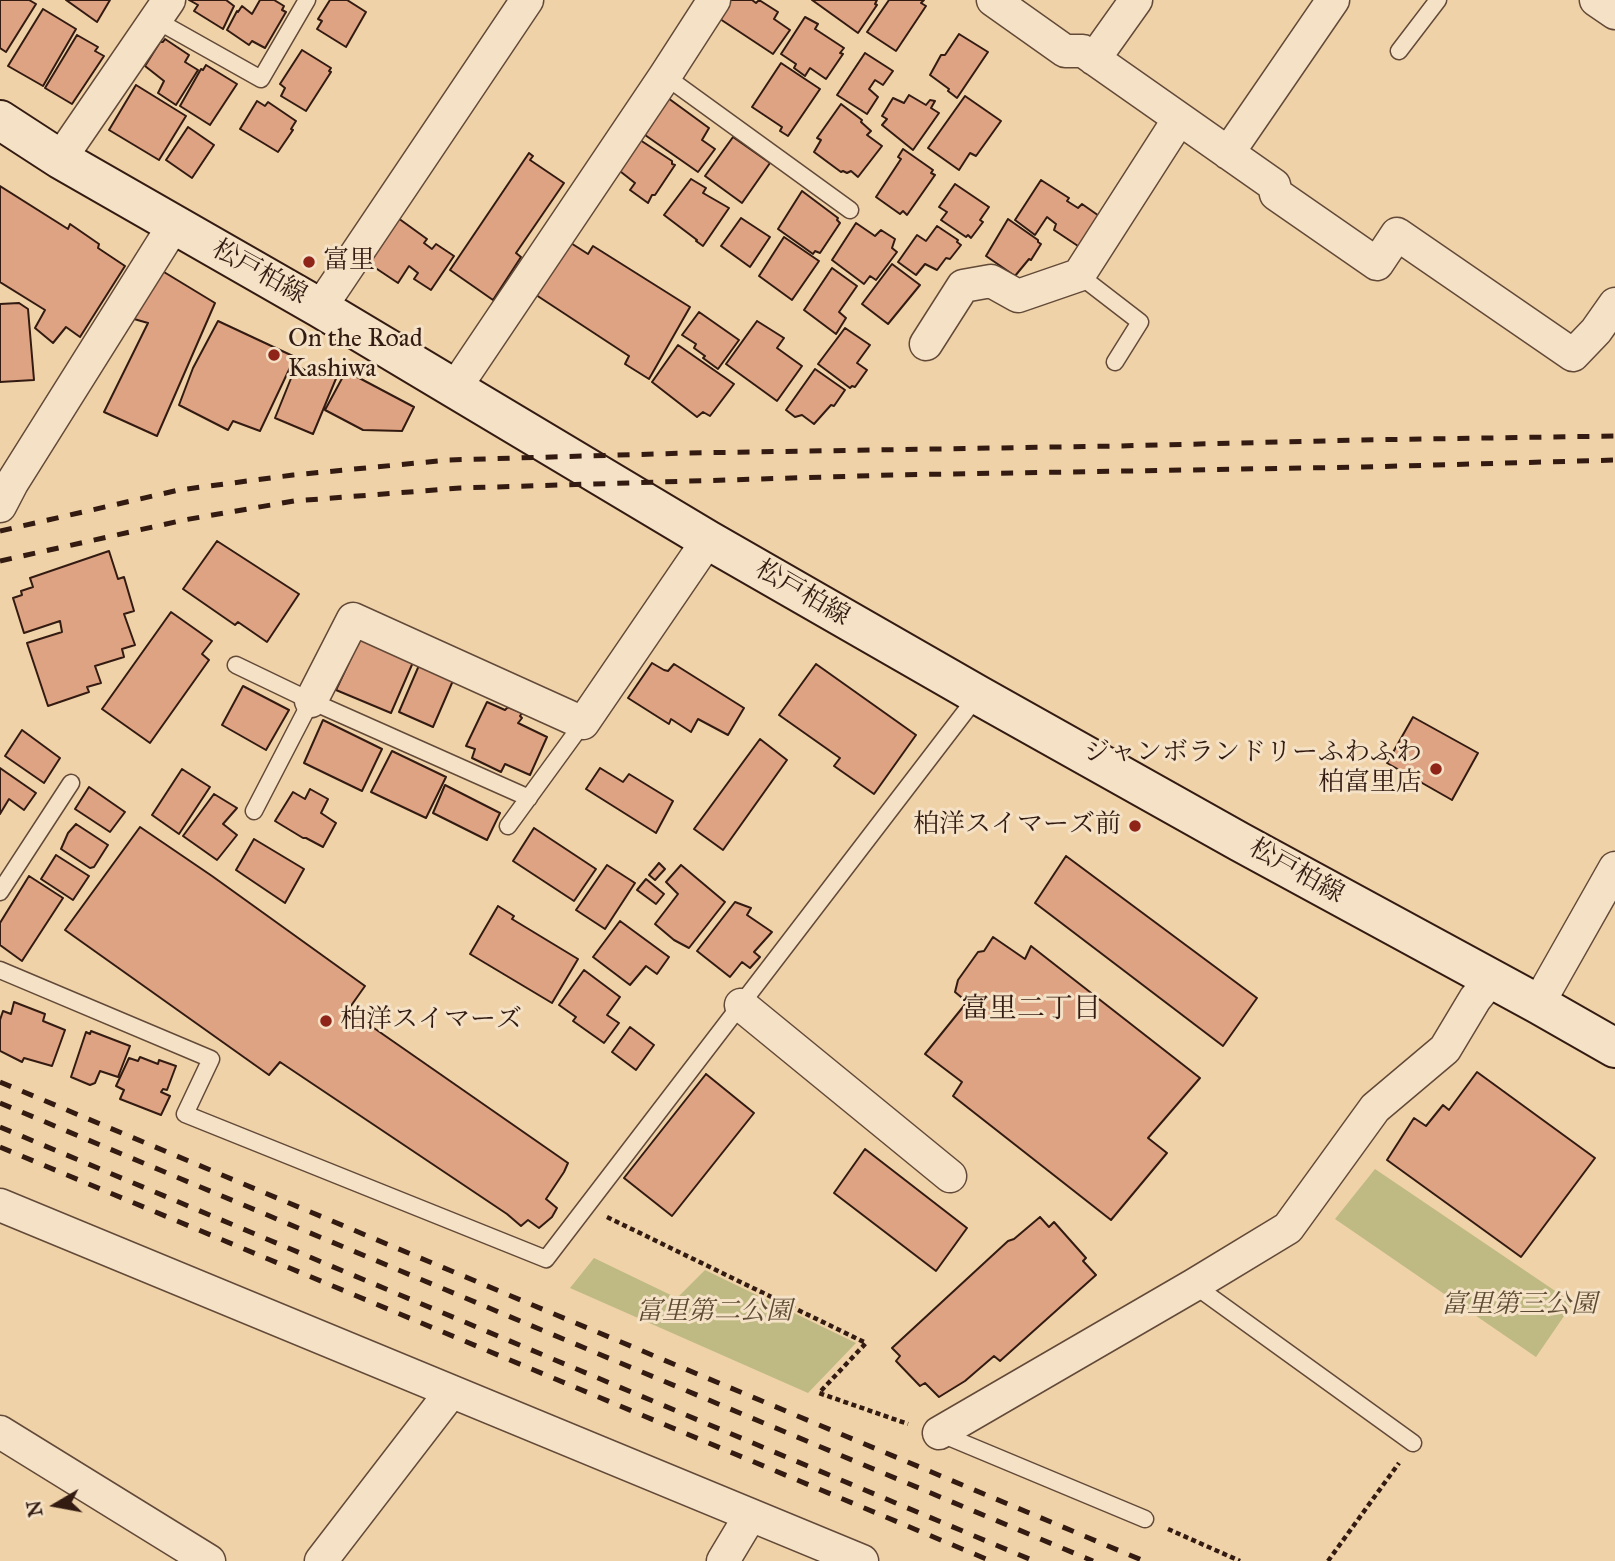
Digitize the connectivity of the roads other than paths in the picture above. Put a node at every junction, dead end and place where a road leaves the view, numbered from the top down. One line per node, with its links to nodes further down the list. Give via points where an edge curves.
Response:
1 (307, 0): 9 (lane, via 261,79)
2 (527, 0): 22 (street)
3 (714, 0): 13 (street)
4 (993, 0): 12 (street, via 1065,51 1083,51)
5 (1136, 0): 12 (street)
6 (1333, 0): 16 (street)
7 (1438, 0): 11 (lane)
8 (1596, 0): 10 (street)
9 (162, 10): 17 (street)
10 (1615, 13)
11 (1399, 51)
12 (1094, 60): 14 (street)
13 (665, 76): 18 (lane); 25 (street)
14 (1179, 118): 16 (street); 20 (street)
15 (0, 120): 17 (main road, 松戸柏線)
16 (1228, 153): 21 (street, via 1274,185 1276,194 1377,264 1397,234 1573,355)
17 (60, 159): 19 (main road, 松戸柏線)
18 (850, 210)
19 (174, 225): 22 (main road, 松戸柏線); 26 (street)
20 (1079, 275): 23 (street, via 1018,296 991,281 963,286); 24 (lane, via 1140,322)
21 (1615, 304)
22 (320, 308): 25 (main road, 松戸柏線)
23 (926, 344)
24 (1115, 362)
25 (455, 388): 27 (main road, 松戸柏線)
26 (0, 506)
27 (708, 540): 29 (main road, 松戸柏線); 31 (street)
28 (236, 665): 30 (lane)
29 (978, 695): 39 (main road, 松戸柏線); 41 (lane)
30 (311, 701): 31 (street, via 353,619); 33 (lane); 34 (lane)
31 (583, 723): 33 (lane)
32 (71, 783): 37 (lane)
33 (529, 799): 35 (lane)
34 (254, 811)
35 (508, 826)
36 (1615, 868): 40 (street)
37 (0, 892)
38 (0, 970): 41 (lane, via 211,1059 185,1114 546,1259)
39 (1492, 979): 40 (main road, 松戸柏線); 45 (street, via 1445,1049 1375,1108 1288,1228)
40 (1538, 1004): 42 (main road, 松戸柏線)
41 (741, 1005): 43 (street)
42 (1615, 1048)
43 (950, 1176)
44 (0, 1205): 46 (street)
45 (1194, 1285): 48 (street); 49 (lane)
46 (451, 1392): 50 (street); 53 (street)
47 (0, 1432): 52 (street)
48 (939, 1433): 51 (lane)
49 (1413, 1443)
50 (750, 1516): 54 (street); 55 (street)
51 (1144, 1519)
52 (209, 1561)
53 (321, 1561)
54 (723, 1561)
55 (862, 1561)

